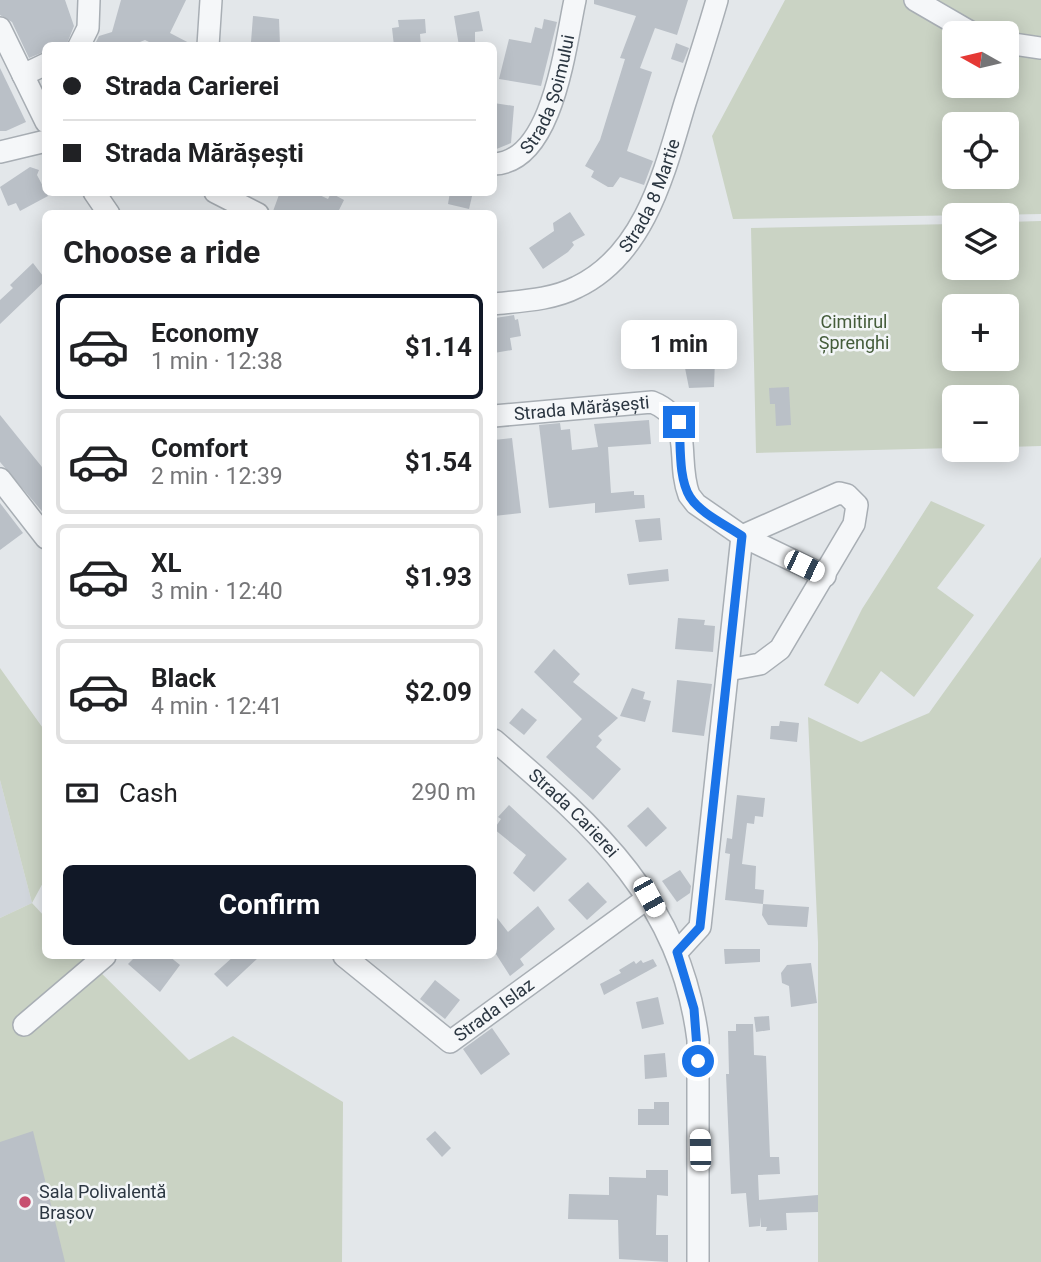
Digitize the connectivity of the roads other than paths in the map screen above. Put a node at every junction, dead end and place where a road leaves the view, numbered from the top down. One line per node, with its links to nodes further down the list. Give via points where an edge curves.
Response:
1 (89, 0): 8 (street, via 88,28)
2 (211, 0): 9 (street)
3 (575, 0): 18 (street, Strada Șoimului, via 543,125 518,158)
4 (717, 0): 21 (street, Strada 8 Martie, via 661,183 629,242 579,287 558,295)
5 (915, 0): 6 (street)
6 (951, 21)
7 (0, 28): 13 (street)
8 (81, 42)
9 (208, 42)
10 (1019, 45): 11 (street)
11 (1041, 48)
12 (42, 66): 13 (street)
13 (23, 75): 14 (street)
14 (42, 114)
15 (37, 144): 16 (street); 17 (street)
16 (0, 152)
17 (0, 160)
18 (497, 163)
19 (223, 196): 20 (street)
20 (250, 210)
21 (497, 304)
22 (497, 416): 25 (street, Strada Mărășești, via 652,402 670,409 679,422 689,495)
23 (0, 479): 24 (street)
24 (42, 533)
25 (742, 536): 26 (street, Strada Mărășești); 26 (street, via 828,497 847,495 857,505 858,515); 27 (street)
26 (825, 576): 27 (street, via 780,649 760,664)
27 (729, 670): 30 (street, via 700,927)
28 (497, 743): 29 (street, Strada Carierei, via 590,824)
29 (649, 897): 30 (street, Strada Carierei); 32 (street, Strada Islaz, via 450,1042)
30 (677, 952): 34 (street, Strada Carierei, via 698,1040)
31 (101, 959): 33 (street)
32 (348, 959)
33 (23, 1025)
34 (698, 1262)

